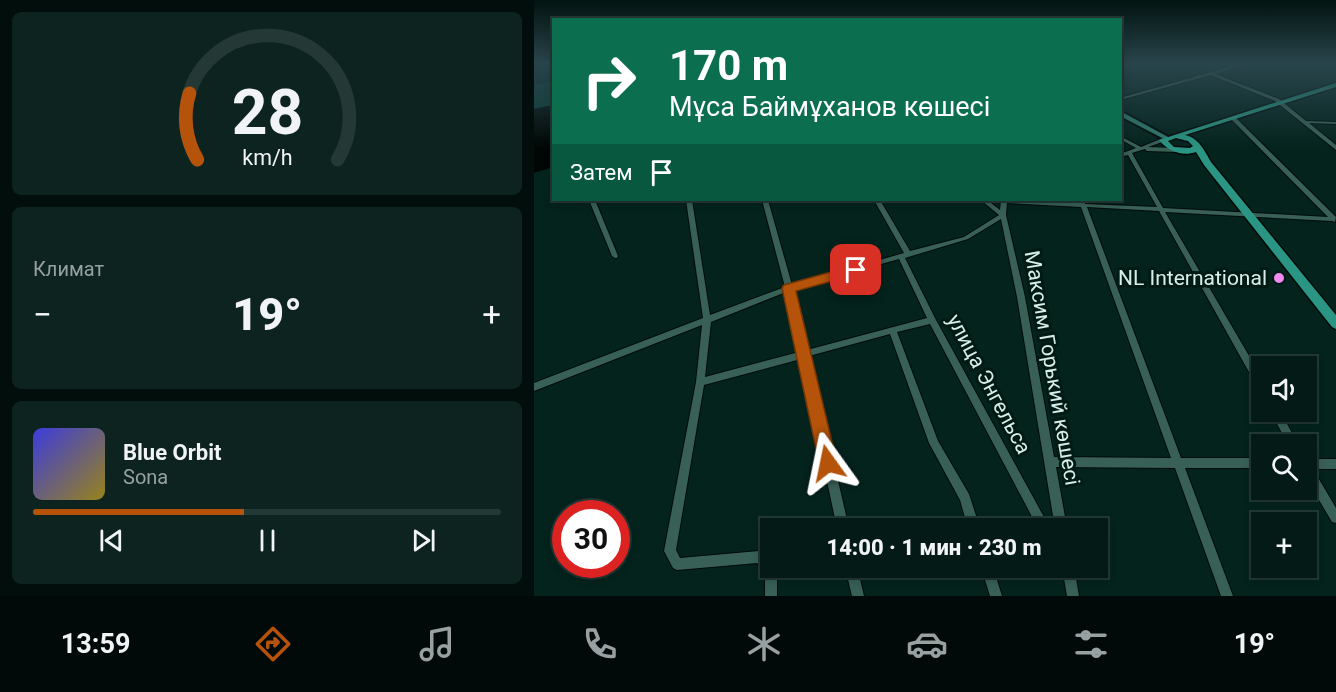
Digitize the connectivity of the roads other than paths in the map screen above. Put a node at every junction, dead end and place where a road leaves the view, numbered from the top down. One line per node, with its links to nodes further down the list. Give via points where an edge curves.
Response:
1 (1148, 92): 5 (street)
2 (1255, 92): 7 (street)
3 (1316, 92): 7 (main road)
4 (1122, 94): 5 (street)
5 (1129, 97): 6 (street)
6 (1122, 99)
7 (1282, 103): 9 (main road); 10 (street)
8 (1122, 113): 14 (main road)
9 (1233, 118): 12 (main road); 33 (street)
10 (1307, 122): 11 (street); 16 (street)
11 (1336, 123)
12 (1199, 129): 14 (main road); 15 (main road, via 1194,134)
13 (1122, 138): 17 (street)
14 (1168, 138): 15 (main road); 17 (street); 18 (main road, via 1166,145)
15 (1196, 144): 18 (main road, via 1192,151); 21 (main road)
16 (1336, 148)
17 (1141, 149): 19 (street)
18 (1180, 151): 19 (street); 21 (main road)
19 (1131, 152): 20 (street); 30 (street)
20 (1122, 155)
21 (1207, 163): 31 (main road)
22 (592, 201): 34 (street)
23 (689, 201): 38 (street)
24 (765, 201): 36 (street)
25 (878, 201): 35 (street, улица Энгельса)
26 (985, 201): 32 (street)
27 (1004, 201): 32 (street, Максим Горький көшесі)
28 (1043, 201): 29 (street)
29 (1082, 202): 30 (street); 47 (street)
30 (1162, 210): 31 (street); 43 (street)
31 (1250, 214): 33 (street); 37 (main road)
32 (1003, 215): 35 (street, via 966,238); 46 (street, Максим Горький көшесі)
33 (1335, 219)
34 (615, 256)
35 (905, 256): 36 (street); 39 (street, улица Энгельса)
36 (789, 288): 38 (street); 42 (street)
37 (1332, 314): 40 (main road)
38 (708, 318): 44 (street); 45 (street)
39 (932, 320): 41 (street); 54 (street, улица Энгельса)
40 (1336, 324)
41 (893, 332): 42 (street); 53 (street, via 934,443 965,498)
42 (804, 355): 44 (street); 52 (street)
43 (1251, 368)
44 (700, 382): 60 (street, via 670,551 677,564 759,557 771,570)
45 (534, 387)
46 (1049, 462): 47 (street); 55 (street, Максим Горький көшесі)
47 (1178, 463): 48 (street); 64 (street)
48 (1251, 463)
49 (1336, 464): 50 (street)
50 (1317, 465)
51 (1317, 484): 56 (street)
52 (841, 518)
53 (971, 518)
54 (1039, 518)
55 (1059, 518)
56 (1336, 518)
57 (854, 578): 61 (street)
58 (990, 578): 62 (street)
59 (1069, 578): 63 (street)
60 (771, 596)
61 (858, 596)
62 (996, 596)
63 (1072, 596)
64 (1227, 596)

